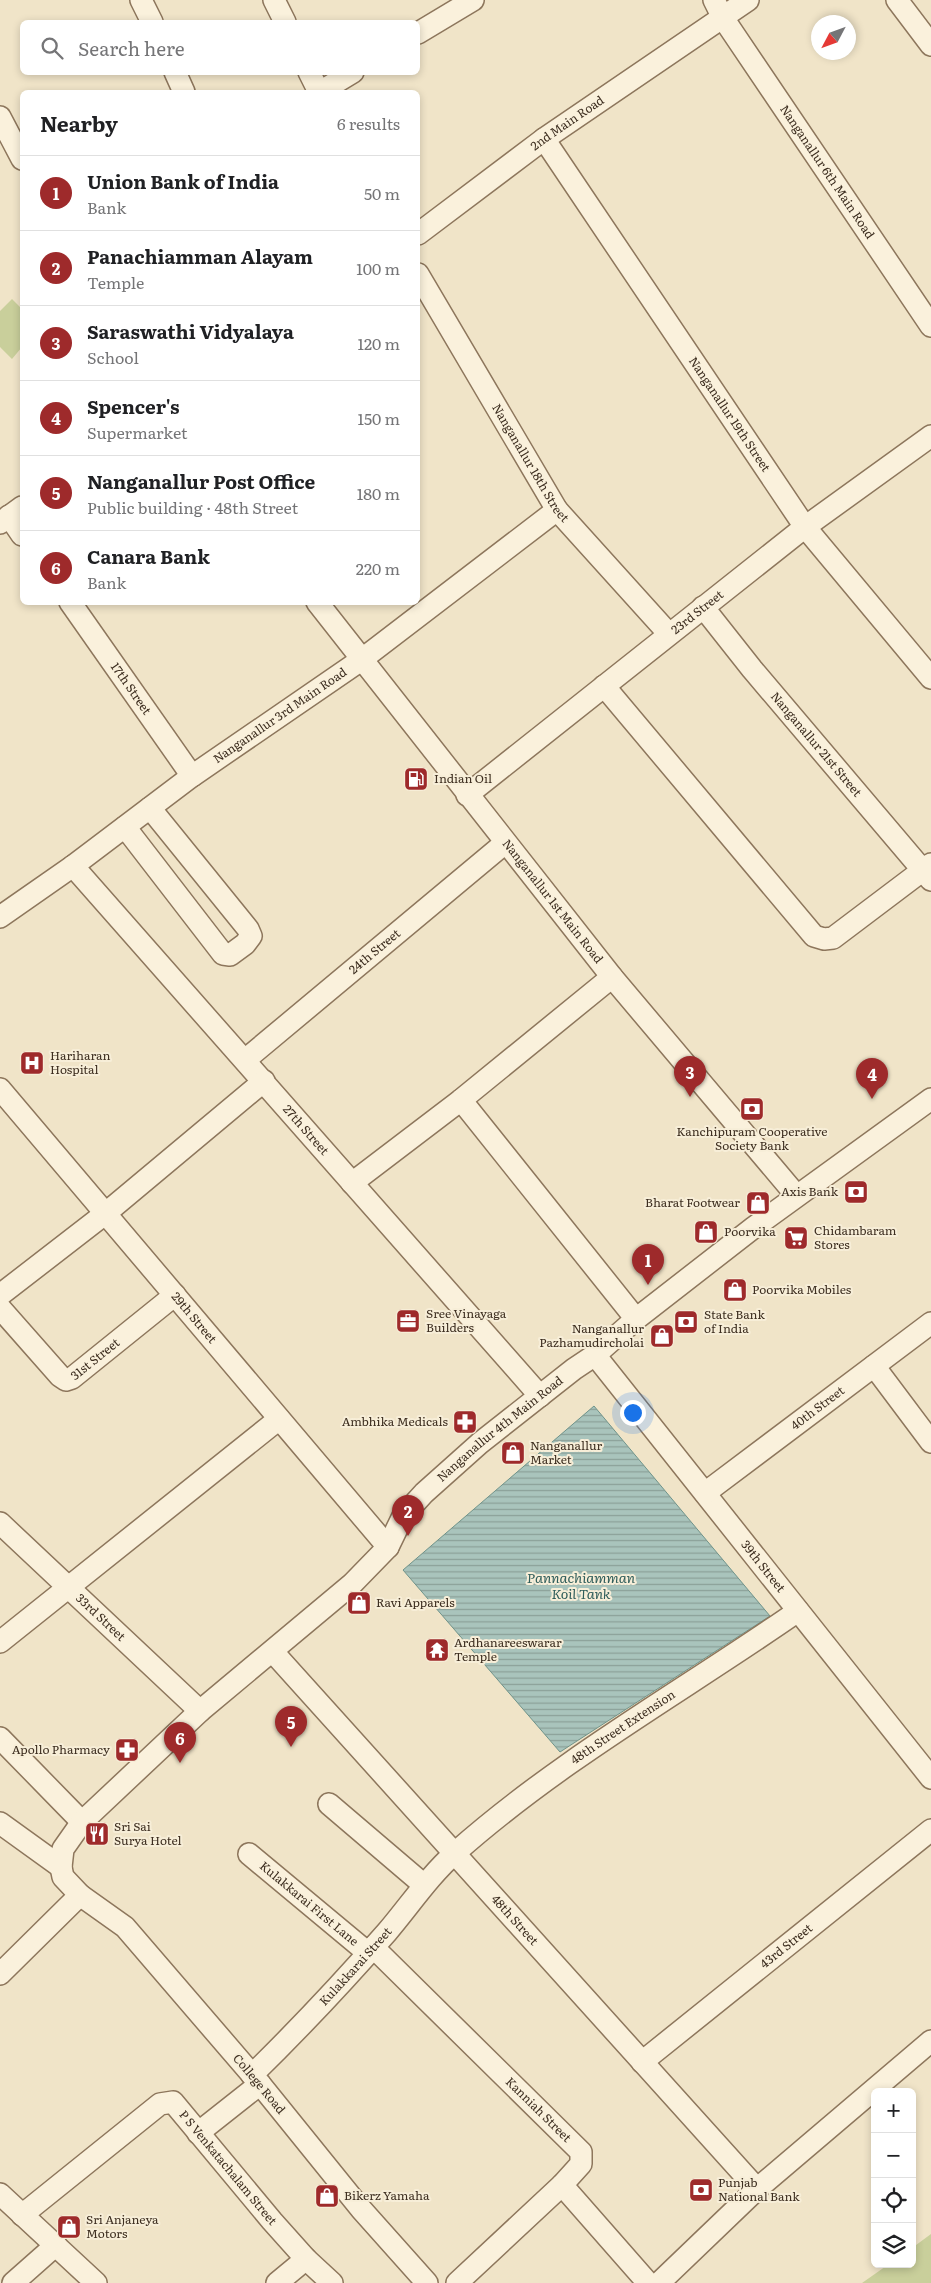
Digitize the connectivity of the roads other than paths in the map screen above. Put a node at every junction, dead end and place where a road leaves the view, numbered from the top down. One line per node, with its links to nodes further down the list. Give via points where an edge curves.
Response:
1 (142, 0): 7 (street)
2 (274, 0): 8 (street)
3 (748, 0): 6 (street, 2nd Main Road)
4 (897, 0): 10 (street)
5 (465, 2): 9 (street)
6 (718, 9): 18 (street, 2nd Main Road); 22 (street, Nanganallur 6th Main Road)
7 (151, 20)
8 (284, 20)
9 (420, 33)
10 (930, 43)
11 (176, 75): 14 (street)
12 (311, 75): 15 (street)
13 (348, 75): 16 (street)
14 (183, 90)
15 (319, 90)
16 (323, 90)
17 (0, 118): 19 (street)
18 (544, 139): 20 (street, 2nd Main Road); 26 (street, Nanganallur 19th Street)
19 (20, 155)
20 (420, 232)
21 (420, 277): 24 (street, Nanganallur 18th Street)
22 (931, 326)
23 (931, 436): 26 (street, 23rd Street)
24 (557, 510): 31 (street, Nanganallur 18th Street); 32 (street, Nanganallur 3rd Main Road)
25 (10, 515): 27 (street)
26 (805, 527): 30 (street, 23rd Street); 33 (street, Nanganallur 19th Street)
27 (20, 532)
28 (72, 605): 35 (street, 17th Street)
29 (319, 605): 32 (street, Nanganallur 1st Main Road)
30 (703, 607): 31 (street, 23rd Street); 41 (street, Nanganallur 21st Street, via 752,669)
31 (669, 634): 34 (street, 23rd Street)
32 (360, 660): 35 (street, Nanganallur 3rd Main Road); 36 (street, Nanganallur 1st Main Road)
33 (931, 678)
34 (604, 686): 36 (street, 23rd Street); 41 (street, via 814,936 833,938)
35 (192, 776): 37 (street, Nanganallur 3rd Main Road)
36 (467, 795): 39 (street, Nanganallur 1st Main Road)
37 (150, 808): 38 (street, Nanganallur 3rd Main Road); 38 (street, via 248,929 251,936 245,944 230,955 224,954)
38 (125, 827): 40 (street, Nanganallur 3rd Main Road)
39 (505, 843): 43 (street, Nanganallur 1st Main Road); 44 (street, 24th Street)
40 (73, 866): 42 (street, Nanganallur 3rd Main Road); 44 (street, 27th Street)
41 (928, 872)
42 (3, 910)
43 (612, 977): 48 (street); 50 (street, Nanganallur 1st Main Road)
44 (245, 1060): 45 (street, 27th Street)
45 (264, 1080): 49 (street, 27th Street); 51 (street)
46 (0, 1089): 51 (street, 29th Street)
47 (931, 1099): 50 (street, Nanganallur 4th Main Road)
48 (460, 1100): 49 (street); 55 (street)
49 (352, 1183): 59 (street, 27th Street)
50 (796, 1195): 55 (street, Nanganallur 4th Main Road)
51 (106, 1213): 52 (street); 53 (street, 29th Street)
52 (0, 1295)
53 (175, 1295): 54 (street, 31st Street, via 66,1380); 60 (street, 29th Street)
54 (0, 1308)
55 (636, 1319): 57 (street, Nanganallur 4th Main Road)
56 (931, 1323): 58 (street, 40th Street)
57 (595, 1355): 59 (street, Nanganallur 4th Main Road); 62 (street, 39th Street)
58 (874, 1366): 61 (street); 62 (street, 40th Street)
59 (540, 1396): 64 (street, Nanganallur 4th Main Road, via 424,1492 403,1516)
60 (280, 1419): 64 (street, 29th Street); 65 (street)
61 (931, 1442)
62 (705, 1493): 66 (street, 39th Street)
63 (0, 1523): 65 (street, 33rd Street)
64 (388, 1547): 68 (street, Nanganallur 4th Main Road, via 339,1596)
65 (68, 1587): 67 (street); 69 (street, 33rd Street)
66 (798, 1611): 71 (street, 39th Street); 77 (street, 48th Street Extension, via 563,1767)
67 (0, 1642)
68 (273, 1652): 69 (street, Nanganallur 4th Main Road); 77 (street, 48th Street)
69 (200, 1711): 73 (street, Nanganallur 4th Main Road)
70 (0, 1738): 73 (street)
71 (931, 1778)
72 (329, 1804): 79 (street)
73 (82, 1822): 78 (street, Nanganallur 4th Main Road, via 63,1849)
74 (0, 1823): 78 (street)
75 (931, 1830): 84 (street, 43rd Street)
76 (249, 1854): 81 (street, Kulakkarai First Lane)
77 (454, 1854): 79 (street, Kulakkarai Street); 84 (street, 48th Street)
78 (61, 1867): 80 (street, via 63,1877)
79 (424, 1885): 81 (street, Kulakkarai Street)
80 (80, 1895): 82 (street); 85 (street, College Road, via 125,1928)
81 (371, 1950): 85 (street, Kulakkarai Street); 87 (street, Kanniah Street, via 581,2152 581,2164)
82 (0, 1974)
83 (931, 2041): 88 (street)
84 (642, 2062): 88 (street, 48th Street)
85 (256, 2079): 86 (street, Kulakkarai Street); 97 (street, College Road, via 356,2203)
86 (198, 2133): 90 (street, P S Venkatachalam Street, via 176,2104 167,2101 160,2104); 92 (street, P S Venkatachalam Street)
87 (562, 2185): 98 (street, Kanniah Street); 99 (street)
88 (757, 2189): 100 (street)
89 (0, 2194): 90 (street)
90 (22, 2215): 91 (street)
91 (56, 2245): 93 (street); 94 (street)
92 (306, 2259): 95 (street); 96 (street, P S Venkatachalam Street)
93 (14, 2283)
94 (96, 2283)
95 (277, 2283)
96 (332, 2283)
97 (427, 2283)
98 (457, 2283)
99 (648, 2283)
100 (659, 2283)

